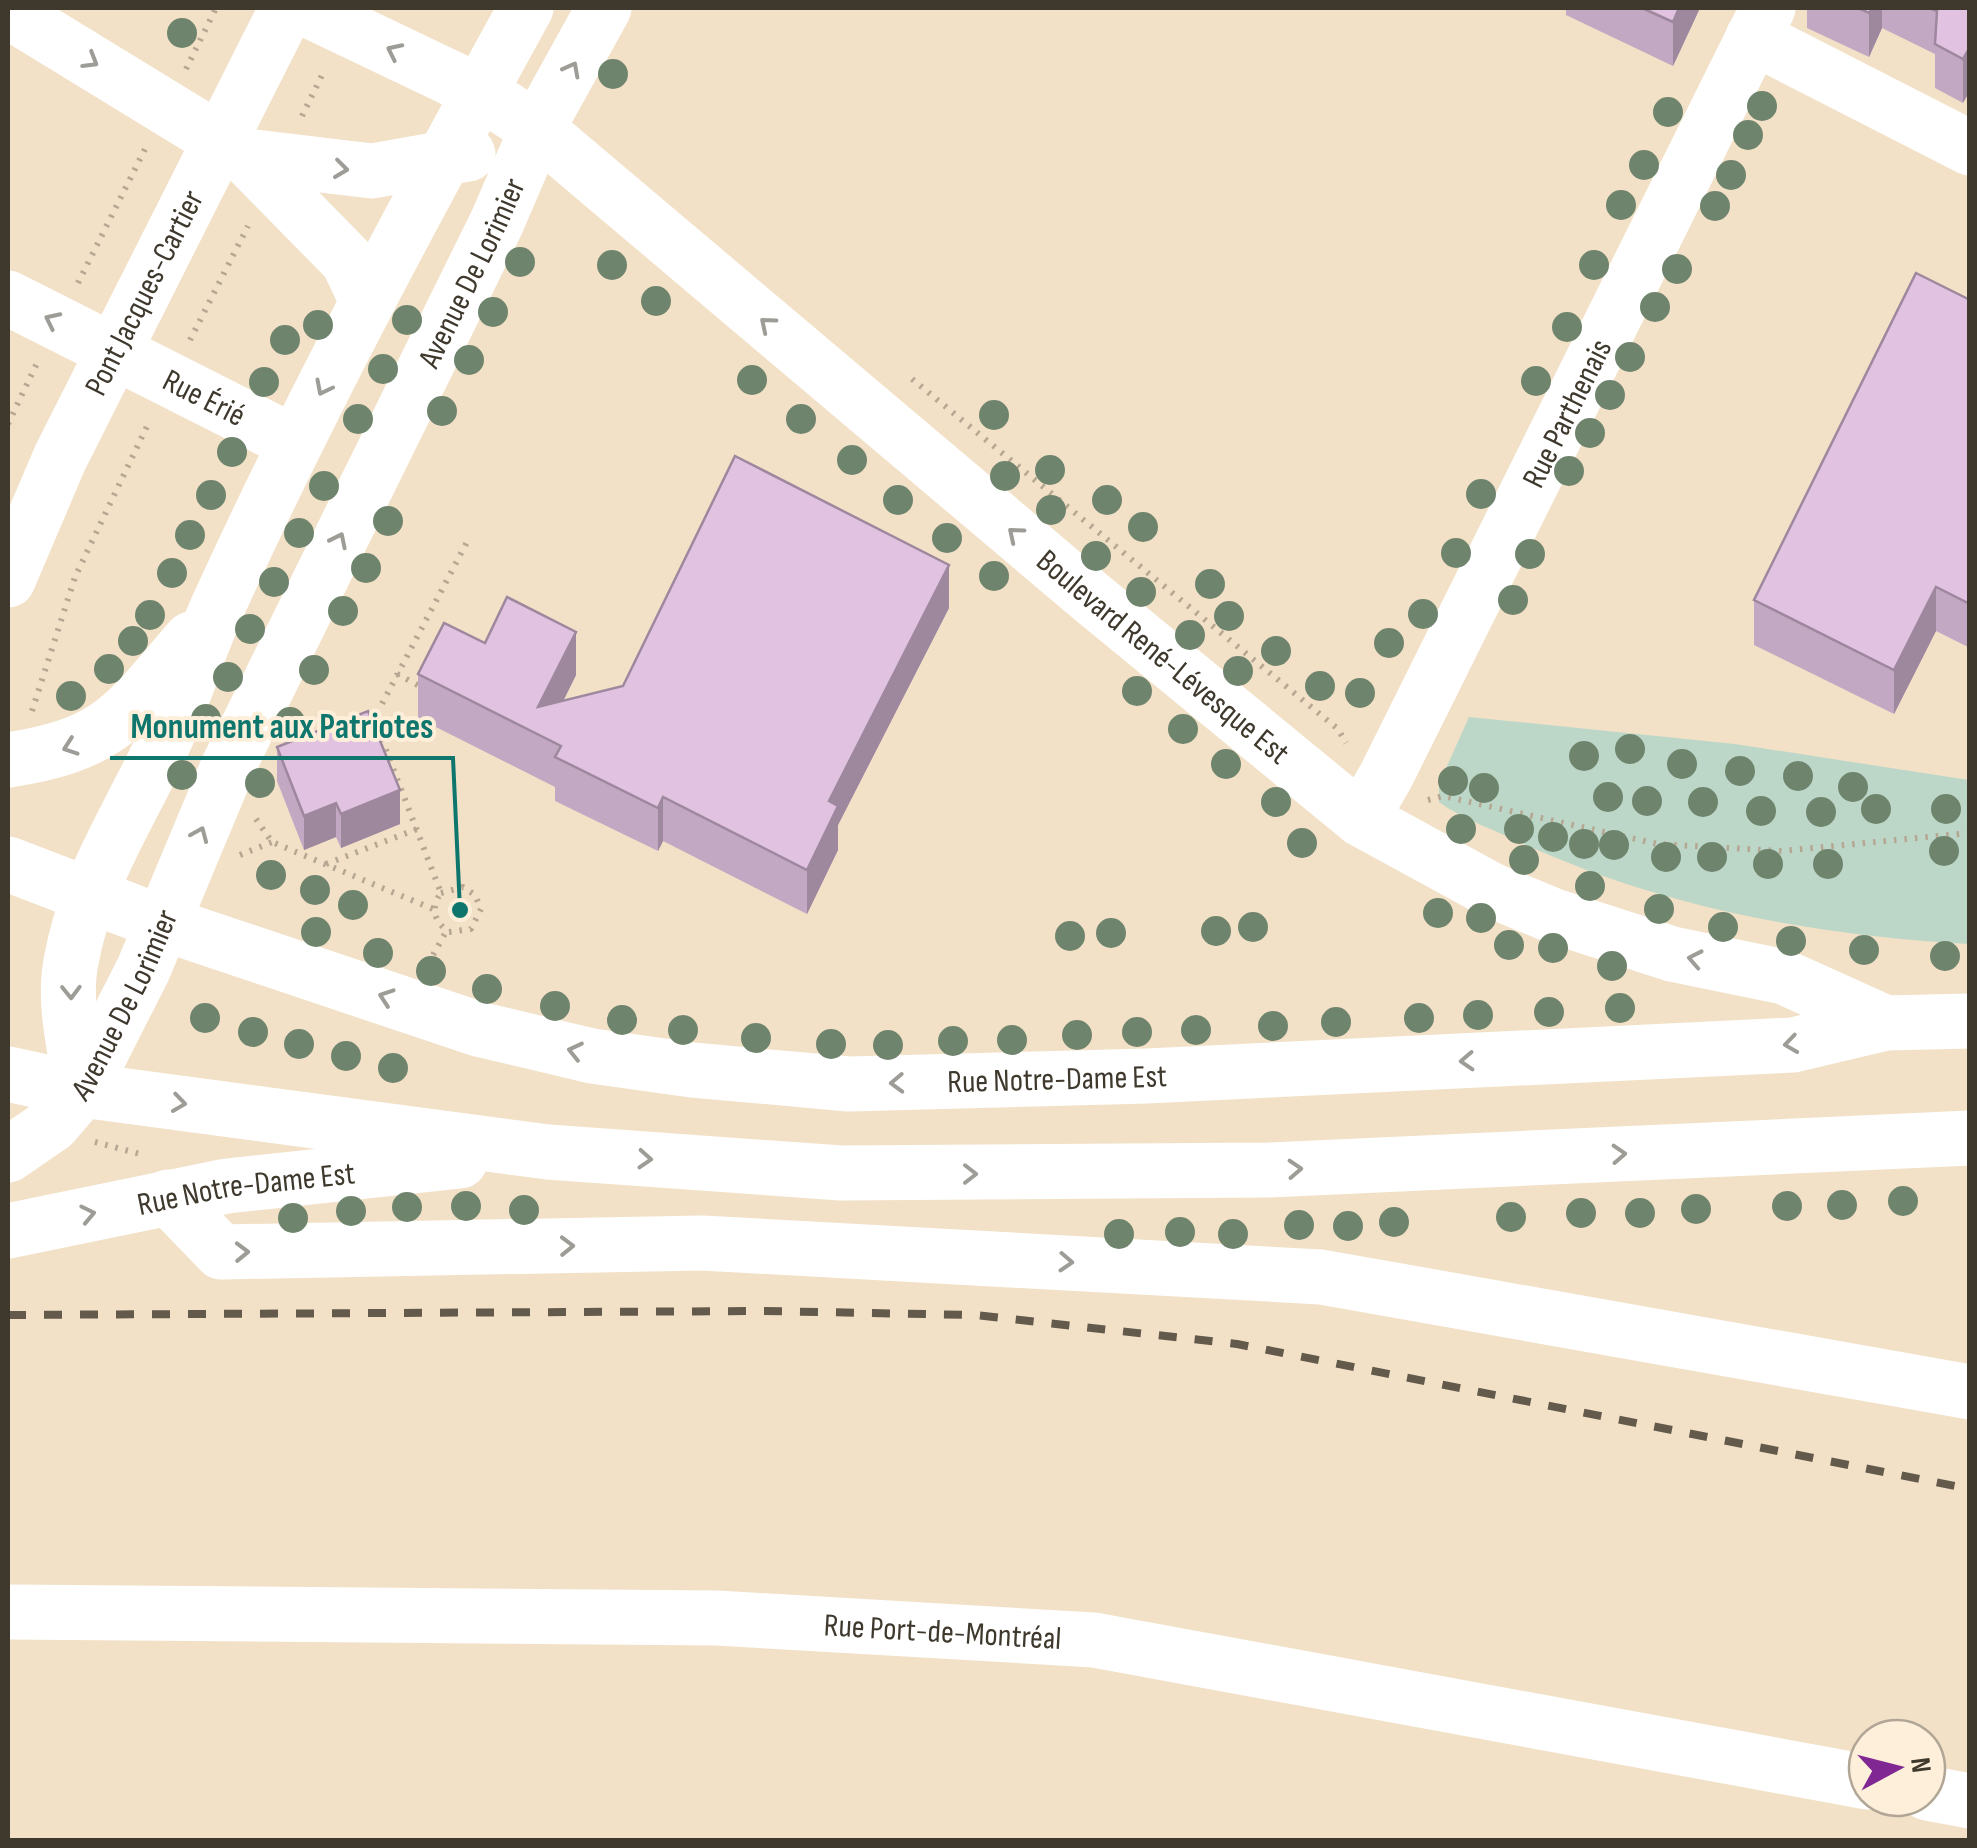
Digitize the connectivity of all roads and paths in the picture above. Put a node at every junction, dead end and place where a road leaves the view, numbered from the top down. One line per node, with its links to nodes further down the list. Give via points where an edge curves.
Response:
1 (216, 8): 8 (path)
2 (287, 8): 22 (main road, Pont Jacques-Cartier, via 60,458)
3 (304, 8): 9 (main road, Boulevard René-Lévesque Est, one-way to 3)
4 (526, 8): 9 (main road, Avenue De Lorimier)
5 (604, 8): 10 (main road, Avenue De Lorimier, one-way to 5)
6 (8, 11): 13 (main road, one-way to 13)
7 (1761, 22): 12 (main road); 29 (main road, Rue Parthenais)
8 (181, 77)
9 (482, 94): 10 (main road, Boulevard René-Lévesque Est); 14 (main road, Avenue De Lorimier)
10 (537, 129): 14 (main road); 29 (main road, Boulevard René-Lévesque Est, one-way to 10); 39 (main road, Avenue De Lorimier, one-way to 10, via 227,770)
11 (155, 130): 15 (path, Pont Jacques-Cartier)
12 (1970, 148)
13 (244, 156): 14 (main road, one-way to 14, via 356,171); 17 (main road, via 348,261)
14 (441, 160): 17 (main road, Avenue De Lorimier)
15 (76, 286)
16 (8, 298): 20 (main road, Rue Érié, one-way to 16)
17 (367, 301): 20 (main road, Avenue De Lorimier, one-way to 20)
18 (42, 354): 19 (path, Pont Jacques-Cartier)
19 (8, 424)
20 (295, 443): 23 (main road, Avenue De Lorimier)
21 (467, 542): 24 (path)
22 (8, 580)
23 (216, 610): 26 (main road, one-way to 26, via 110,728 52,753); 37 (main road, Avenue De Lorimier, via 167,734)
24 (397, 674): 25 (path); 30 (path, via 374,719)
25 (431, 692)
26 (8, 760)
27 (1429, 800): 31 (path, via 1443,796 1658,844 1782,851)
28 (256, 819): 32 (path)
29 (1360, 819): 43 (main road, Boulevard René-Lévesque Est, one-way to 29, via 1784,977 1672,954 1554,916)
30 (417, 829): 35 (path); 36 (path)
31 (1970, 833)
32 (272, 842): 33 (path); 35 (path)
33 (238, 856)
34 (8, 864): 37 (main road, Rue Notre-Dame Est)
35 (326, 864): 38 (path)
36 (441, 893): 38 (path); 40 (path, via 455,886 470,890 481,910 471,929)
37 (89, 897): 39 (main road, Rue Notre-Dame Est); 45 (main road, Avenue De Lorimier, one-way to 45, via 70,964 71,1029)
38 (434, 909): 40 (path)
39 (162, 924): 43 (main road, Rue Notre-Dame Est, one-way to 39, via 1793,1045 849,1084 592,1056 478,1028); 45 (main road, Avenue De Lorimier)
40 (447, 930): 41 (path)
41 (426, 968)
42 (1970, 1021): 43 (main road, Rue Notre-Dame Est)
43 (1886, 1023)
44 (8, 1074): 45 (main road, Rue Notre-Dame Est)
45 (88, 1115): 47 (main road, Rue Notre-Dame Est, one-way to 47); 48 (main road, via 53,1124); 49 (path)
46 (1970, 1138): 47 (main road, Rue Notre-Dame Est, one-way to 46, via 841,1173 1089,1174)
47 (548, 1152): 49 (main road, Rue Notre-Dame Est, via 227,1186)
48 (8, 1155)
49 (154, 1175): 50 (main road, Rue Notre-Dame Est, one-way to 49); 51 (main road, one-way to 51, via 221,1252 702,1243 1320,1277)
50 (8, 1231)
51 (1970, 1392)
52 (8, 1612): 53 (main road, Rue Port-de-Montréal, via 716,1618 1094,1640)
53 (1847, 1778)

